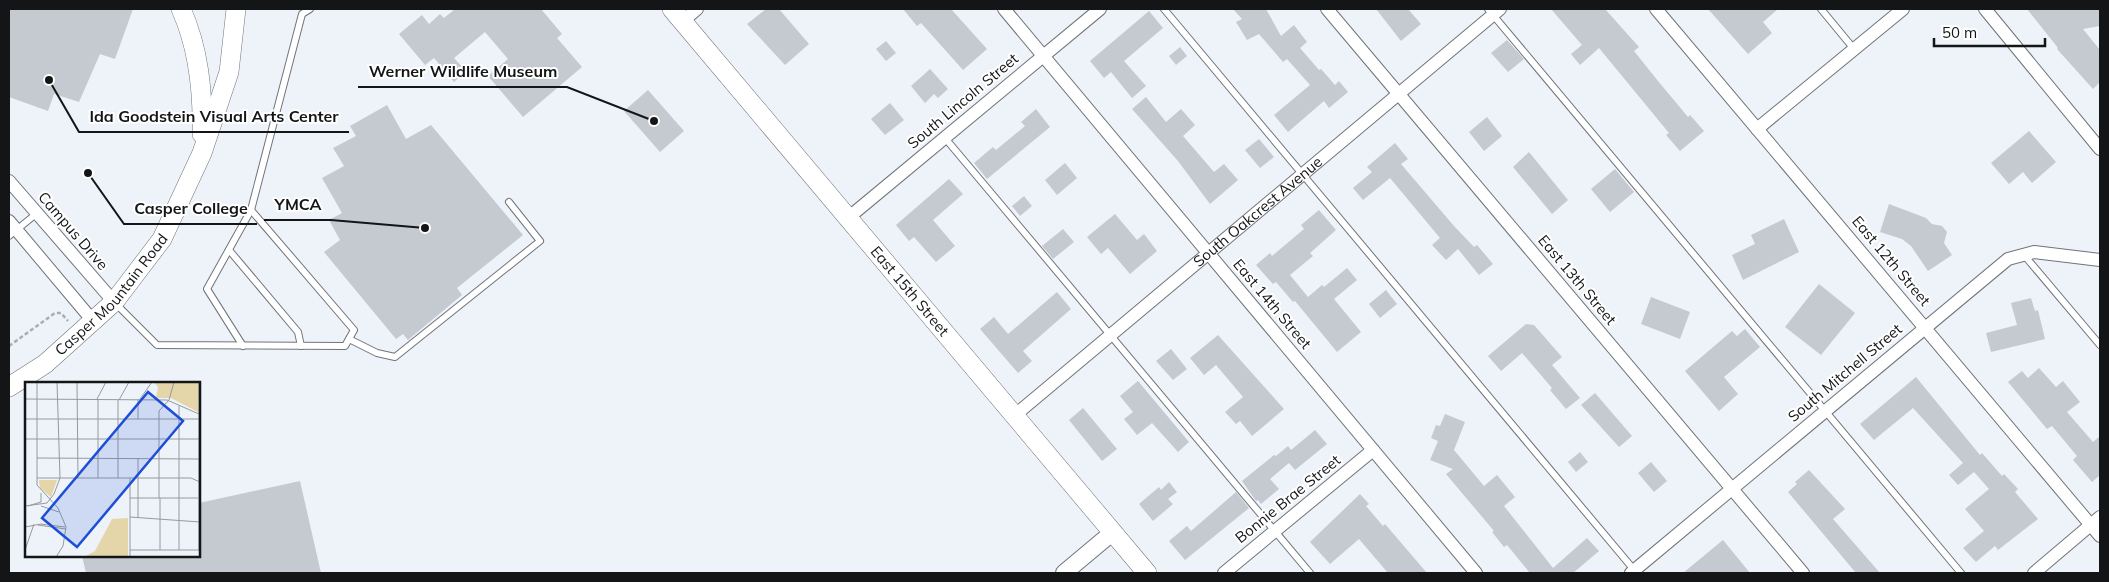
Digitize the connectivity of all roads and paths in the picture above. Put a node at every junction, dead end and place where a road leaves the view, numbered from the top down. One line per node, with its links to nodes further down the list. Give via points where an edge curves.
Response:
1 (181, 9): 21 (main road, via 191,30 203,94)
2 (236, 9): 21 (main road, Casper Mountain Road, via 229,72)
3 (310, 9): 25 (lane, via 302,14)
4 (697, 9): 14 (street)
5 (1004, 9): 16 (street, East 14th Street)
6 (1100, 9): 16 (street, South Lincoln Street)
7 (1164, 9): 22 (lane)
8 (1326, 9): 17 (street, East 13th Street)
9 (1656, 9): 18 (street, East 12th Street)
10 (1821, 9): 15 (lane)
11 (1903, 9): 15 (street)
12 (1985, 9): 20 (street)
13 (1494, 11): 17 (street, South Oakcrest Avenue); 43 (lane)
14 (677, 15): 27 (main road, East 15th Street)
15 (1854, 49): 18 (street)
16 (1043, 56): 19 (street, South Lincoln Street); 30 (street, East 14th Street)
17 (1398, 94): 22 (street, South Oakcrest Avenue); 46 (street, East 13th Street)
18 (1757, 129): 34 (street, East 12th Street)
19 (945, 138): 27 (street, South Lincoln Street); 36 (lane)
20 (2100, 149)
21 (202, 153): 33 (main road, Casper Mountain Road, via 162,239)
22 (1302, 174): 30 (street, South Oakcrest Avenue); 51 (lane)
23 (9, 181): 26 (street, Campus Drive)
24 (509, 202): 37 (lane, via 540,241 395,357 377,354)
25 (251, 210): 29 (lane); 37 (lane, via 354,330)
26 (36, 214): 28 (lane); 33 (street, Campus Drive)
27 (848, 218): 44 (main road, East 15th Street)
28 (11, 229): 35 (street)
29 (229, 250): 40 (lane, via 207,289); 41 (lane, via 298,332)
30 (1208, 253): 36 (street, South Oakcrest Avenue); 45 (street, East 14th Street)
31 (2024, 255): 32 (street, South Mitchell Street, via 2034,252); 34 (street, South Mitchell Street, via 2008,259); 38 (lane)
32 (2100, 260)
33 (114, 302): 35 (main road, Casper Mountain Road); 40 (lane, via 157,345)
34 (1925, 326): 43 (street, South Mitchell Street); 47 (street, East 12th Street)
35 (87, 327): 39 (path, via 55,313); 42 (main road, Casper Mountain Road, via 45,364)
36 (1110, 336): 44 (street, South Oakcrest Avenue); 48 (lane)
37 (349, 339): 41 (lane, via 345,346)
38 (2100, 345)
39 (9, 346)
40 (243, 346): 41 (lane)
41 (301, 346)
42 (9, 387)
43 (1825, 411): 46 (street, South Mitchell Street); 58 (lane)
44 (1014, 416): 49 (main road, East 15th Street)
45 (1373, 450): 48 (street, Bonnie Brae Street); 56 (street, East 14th Street)
46 (1732, 489): 51 (street, South Mitchell Street); 57 (street, East 13th Street)
47 (2096, 521): 50 (street, East 12th Street); 59 (street)
48 (1275, 531): 54 (street, Bonnie Brae Street); 55 (lane)
49 (1113, 532): 52 (street); 53 (main road, East 15th Street)
50 (2100, 536)
51 (1635, 572)
52 (1064, 573)
53 (1147, 573)
54 (1224, 573)
55 (1310, 573)
56 (1476, 573)
57 (1803, 573)
58 (1961, 573)
59 (2034, 573)

